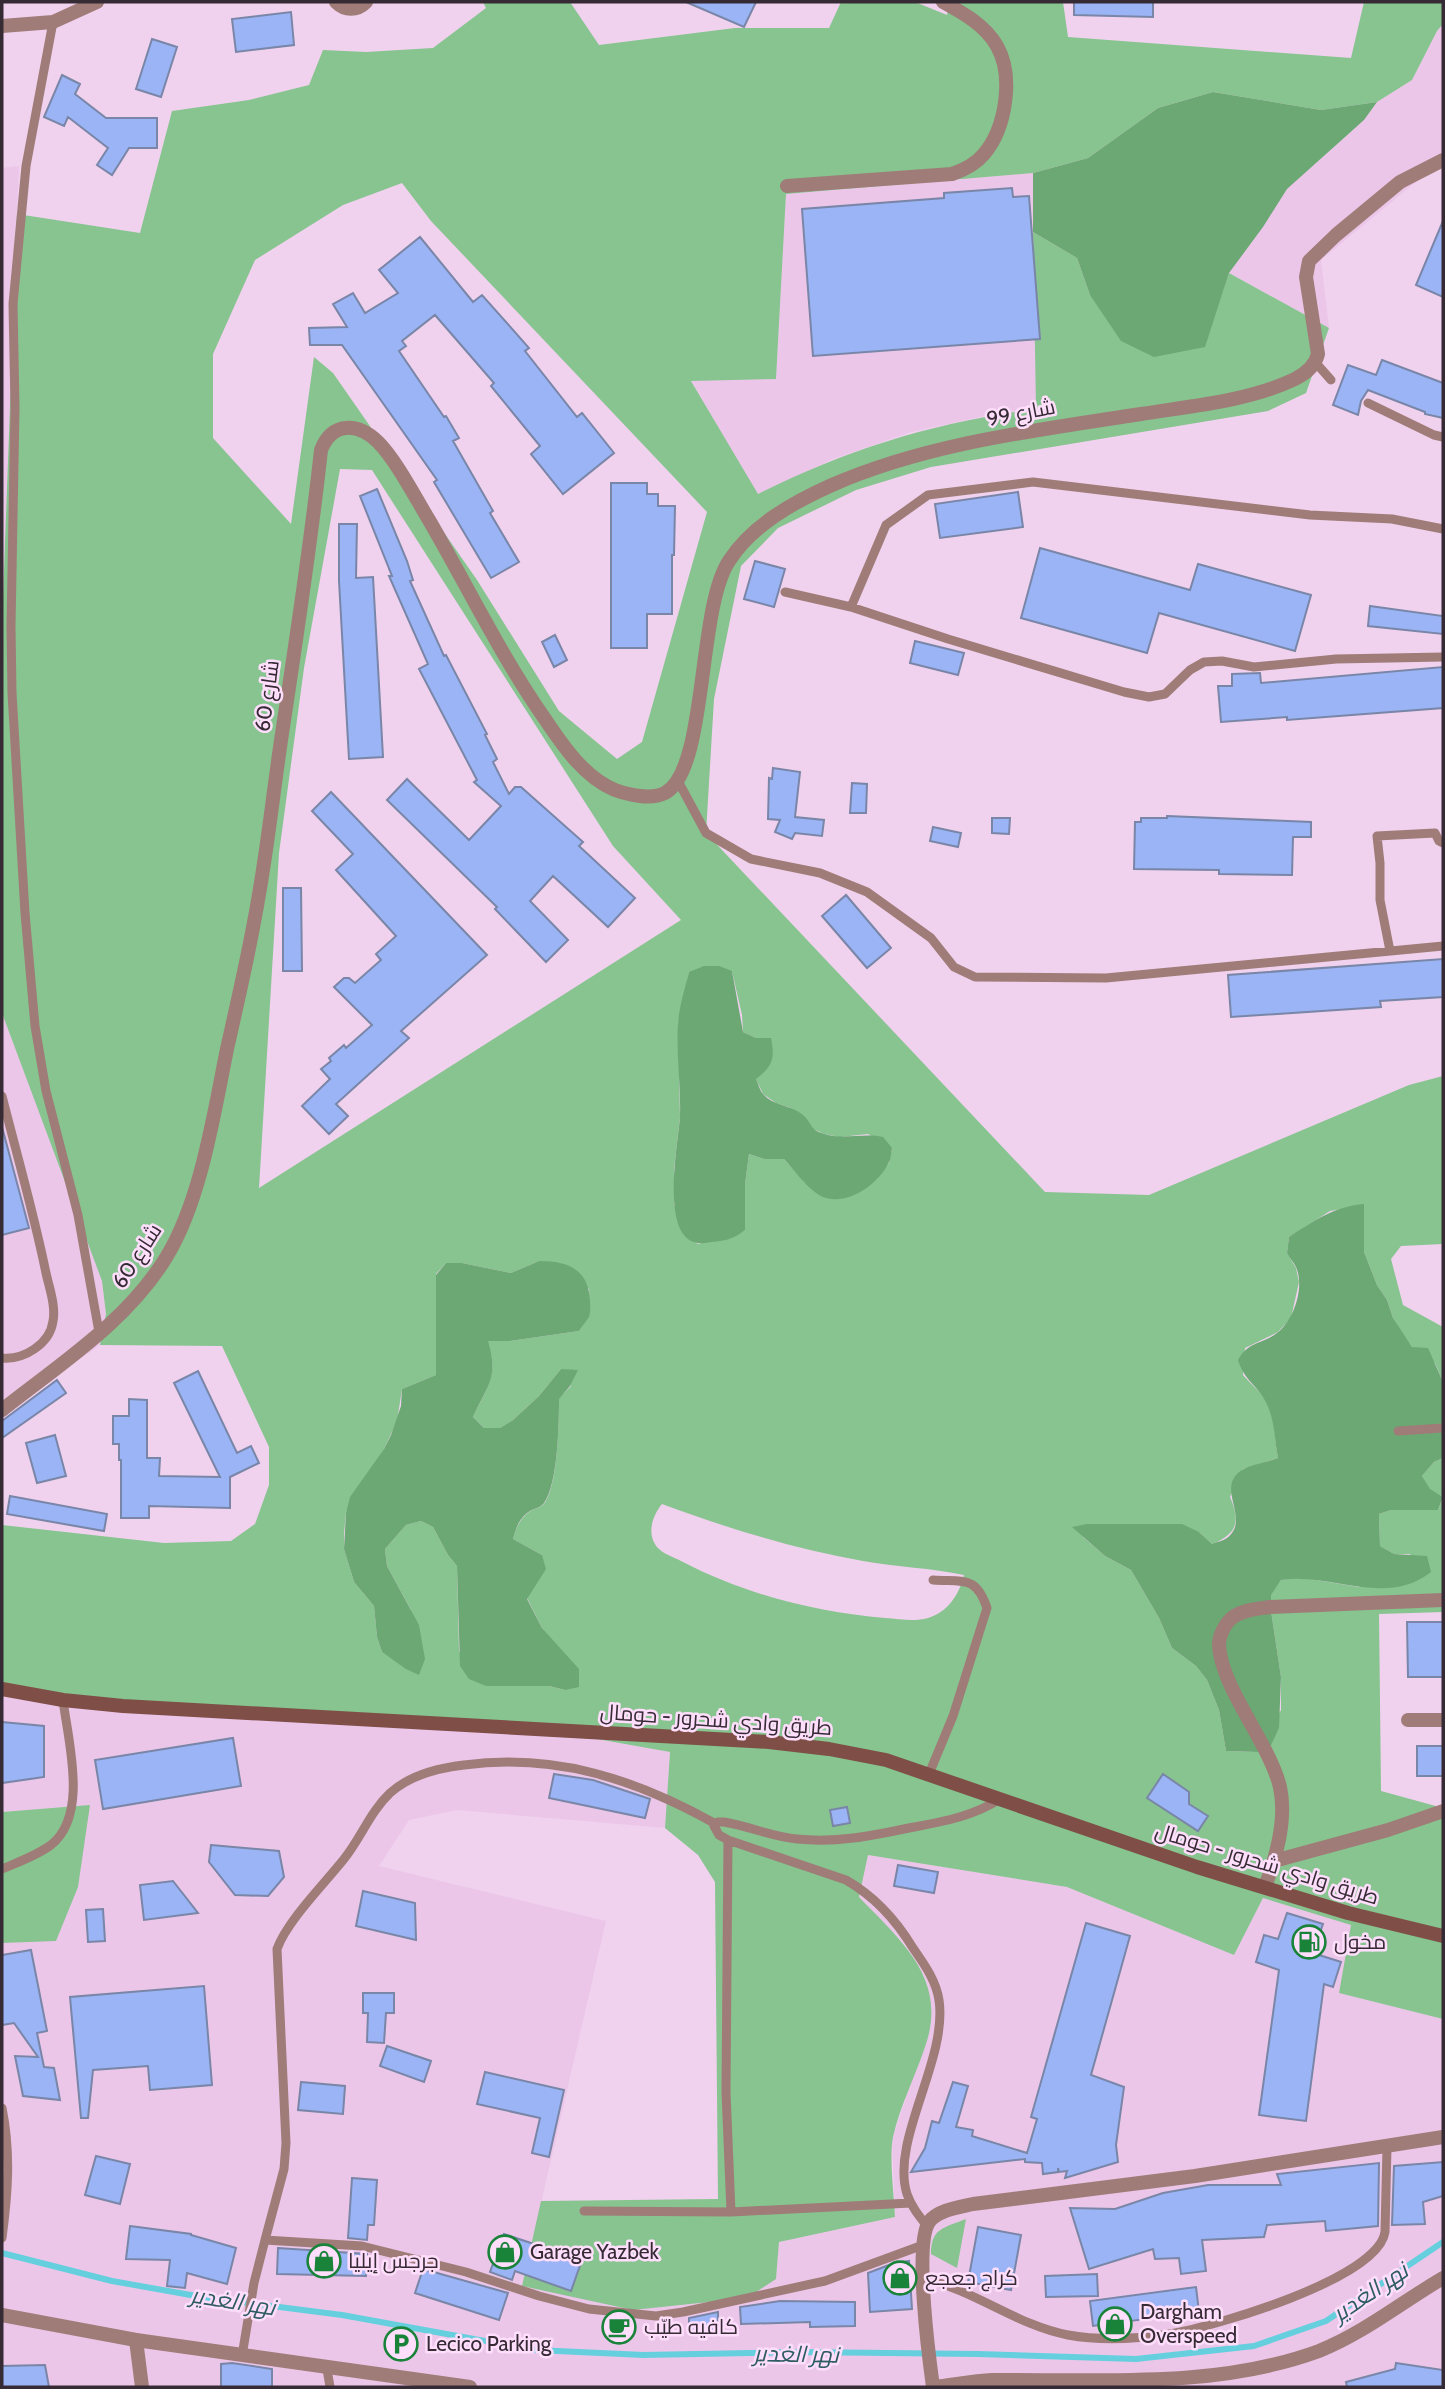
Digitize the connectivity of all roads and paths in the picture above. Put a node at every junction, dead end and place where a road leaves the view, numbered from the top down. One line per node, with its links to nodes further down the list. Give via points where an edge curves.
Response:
1 (97, 2): 5 (street)
2 (336, 2): 3 (street, via 355,9)
3 (366, 2)
4 (943, 2): 8 (street, via 983,29 1003,59 1001,119 984,154 952,174)
5 (53, 22): 6 (street); 22 (lane, via 26,166 13,304 12,693 26,926 40,1061 78,1214)
6 (2, 26)
7 (1443, 160): 9 (street, via 1401,182 1309,261 1306,277 1318,347)
8 (787, 186)
9 (1316, 363): 10 (lane); 17 (street, شارع 99, via 1298,378 1244,396 1053,428 912,458 857,474 776,516 747,538 719,582 697,712)
10 (1331, 380)
11 (1368, 403): 12 (lane)
12 (1443, 437)
13 (1443, 529): 15 (lane, via 1392,519 1310,516 1033,482 928,495 886,525)
14 (785, 592): 15 (lane)
15 (851, 607): 16 (lane, via 1149,697 1166,694 1204,662 1254,667 1336,659)
16 (1443, 657)
17 (678, 781): 20 (lane, via 706,833 751,859 820,873 867,892 931,938 954,967 975,977 1106,978); 22 (street, شارع 60, via 663,794 642,796 600,783 576,760 521,684 409,486 379,442 352,427 335,429 321,450 264,865 198,1174 168,1255 129,1306)
18 (1443, 843): 20 (lane, via 1434,833 1377,836 1380,900)
19 (1443, 946): 20 (lane)
20 (1390, 951)
21 (2, 1096): 23 (lane, via 42,1252 53,1321 36,1349)
22 (99, 1332): 24 (street, شارع 60)
23 (2, 1359)
24 (2, 1410)
25 (1443, 1428): 26 (lane)
26 (1398, 1431)
27 (933, 1580): 33 (lane, via 972,1583 982,1591 987,1608 953,1716)
28 (1443, 1600): 38 (street, via 1269,1607 1232,1617 1222,1630 1221,1658 1280,1790)
29 (2, 1689): 30 (main road, طريق وادي شحرور - حومال)
30 (63, 1700): 33 (main road, طريق وادي شحرور - حومال, via 769,1742 852,1753); 39 (lane, via 73,1785 71,1815 52,1844)
31 (1408, 1720): 32 (street)
32 (1443, 1720)
33 (929, 1774): 34 (main road, طريق وادي شحرور - حومال)
34 (1000, 1799): 36 (lane, via 964,1816 867,1838 794,1839 735,1824); 40 (main road, طريق وادي شحرور - حومال)
35 (1443, 1811): 38 (street)
36 (714, 1824): 37 (lane, via 715,1831); 50 (lane, via 674,1801 611,1777 541,1762 446,1767 391,1792 277,1949 286,2143 284,2169)
37 (729, 1840): 45 (lane, via 860,1888 903,1932 933,1980 940,2007 938,2036 909,2139 905,2184); 47 (lane, via 726,2092)
38 (1274, 1861): 40 (street)
39 (2, 1869)
40 (1265, 1887): 41 (main road, طريق وادي شحرور - حومال)
41 (1443, 1936)
42 (2, 2108): 49 (lane, via 9,2160)
43 (1443, 2137): 44 (street)
44 (1387, 2147): 48 (street, via 973,2204 942,2213); 53 (lane, via 1385,2232 1374,2253 1314,2289 1212,2325 1132,2338 1070,2335 1024,2322 963,2290)
45 (911, 2203): 47 (lane); 48 (lane)
46 (584, 2211): 47 (lane)
47 (731, 2211)
48 (927, 2226): 51 (street)
49 (2, 2238)
50 (265, 2240): 51 (lane, via 362,2246 589,2309 656,2316 825,2281); 56 (lane)
51 (923, 2245): 53 (street)
52 (1443, 2278): 61 (street, via 1321,2351 1251,2372 1160,2380 989,2380)
53 (924, 2279): 61 (street)
54 (2, 2315): 55 (street)
55 (136, 2340): 56 (street); 58 (street)
56 (242, 2356): 57 (street)
57 (327, 2369): 59 (lane); 60 (street)
58 (142, 2387)
59 (330, 2387)
60 (470, 2387)
61 (933, 2387)

